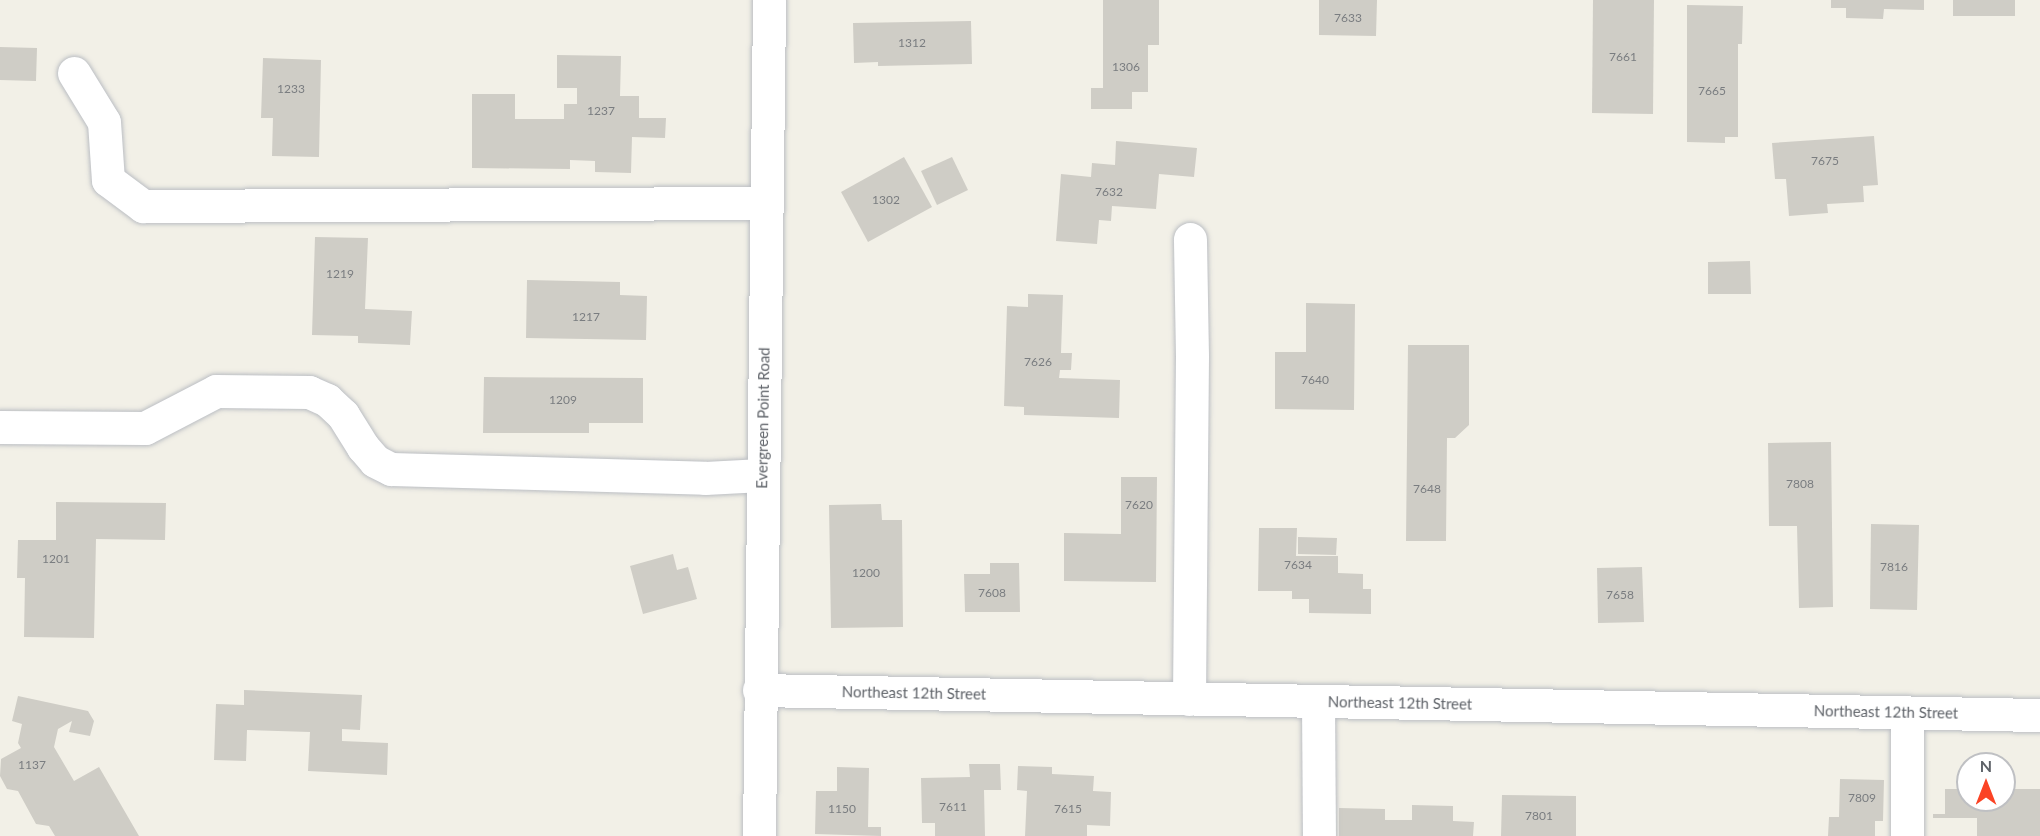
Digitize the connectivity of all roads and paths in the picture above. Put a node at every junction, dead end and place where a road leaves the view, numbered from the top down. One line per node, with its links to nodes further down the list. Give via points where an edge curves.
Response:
1 (770, 0): 3 (street, Evergreen Point Road)
2 (74, 73): 3 (street, via 104,122 108,180 143,207)
3 (766, 204): 6 (street, Evergreen Point Road)
4 (1190, 239): 8 (street)
5 (0, 427): 6 (street, via 145,428 216,391 309,392 327,400 343,415 375,461 391,469 693,477)
6 (762, 475): 7 (street, Evergreen Point Road)
7 (759, 690): 8 (street, Northeast 12th Street); 12 (street, Evergreen Point Road)
8 (1190, 699): 9 (street, Northeast 12th Street)
9 (1318, 701): 10 (street, Northeast 12th Street); 13 (street)
10 (1907, 713): 11 (street, Northeast 12th Street); 14 (street)
11 (2040, 716)
12 (759, 836)
13 (1319, 836)
14 (1907, 836)

